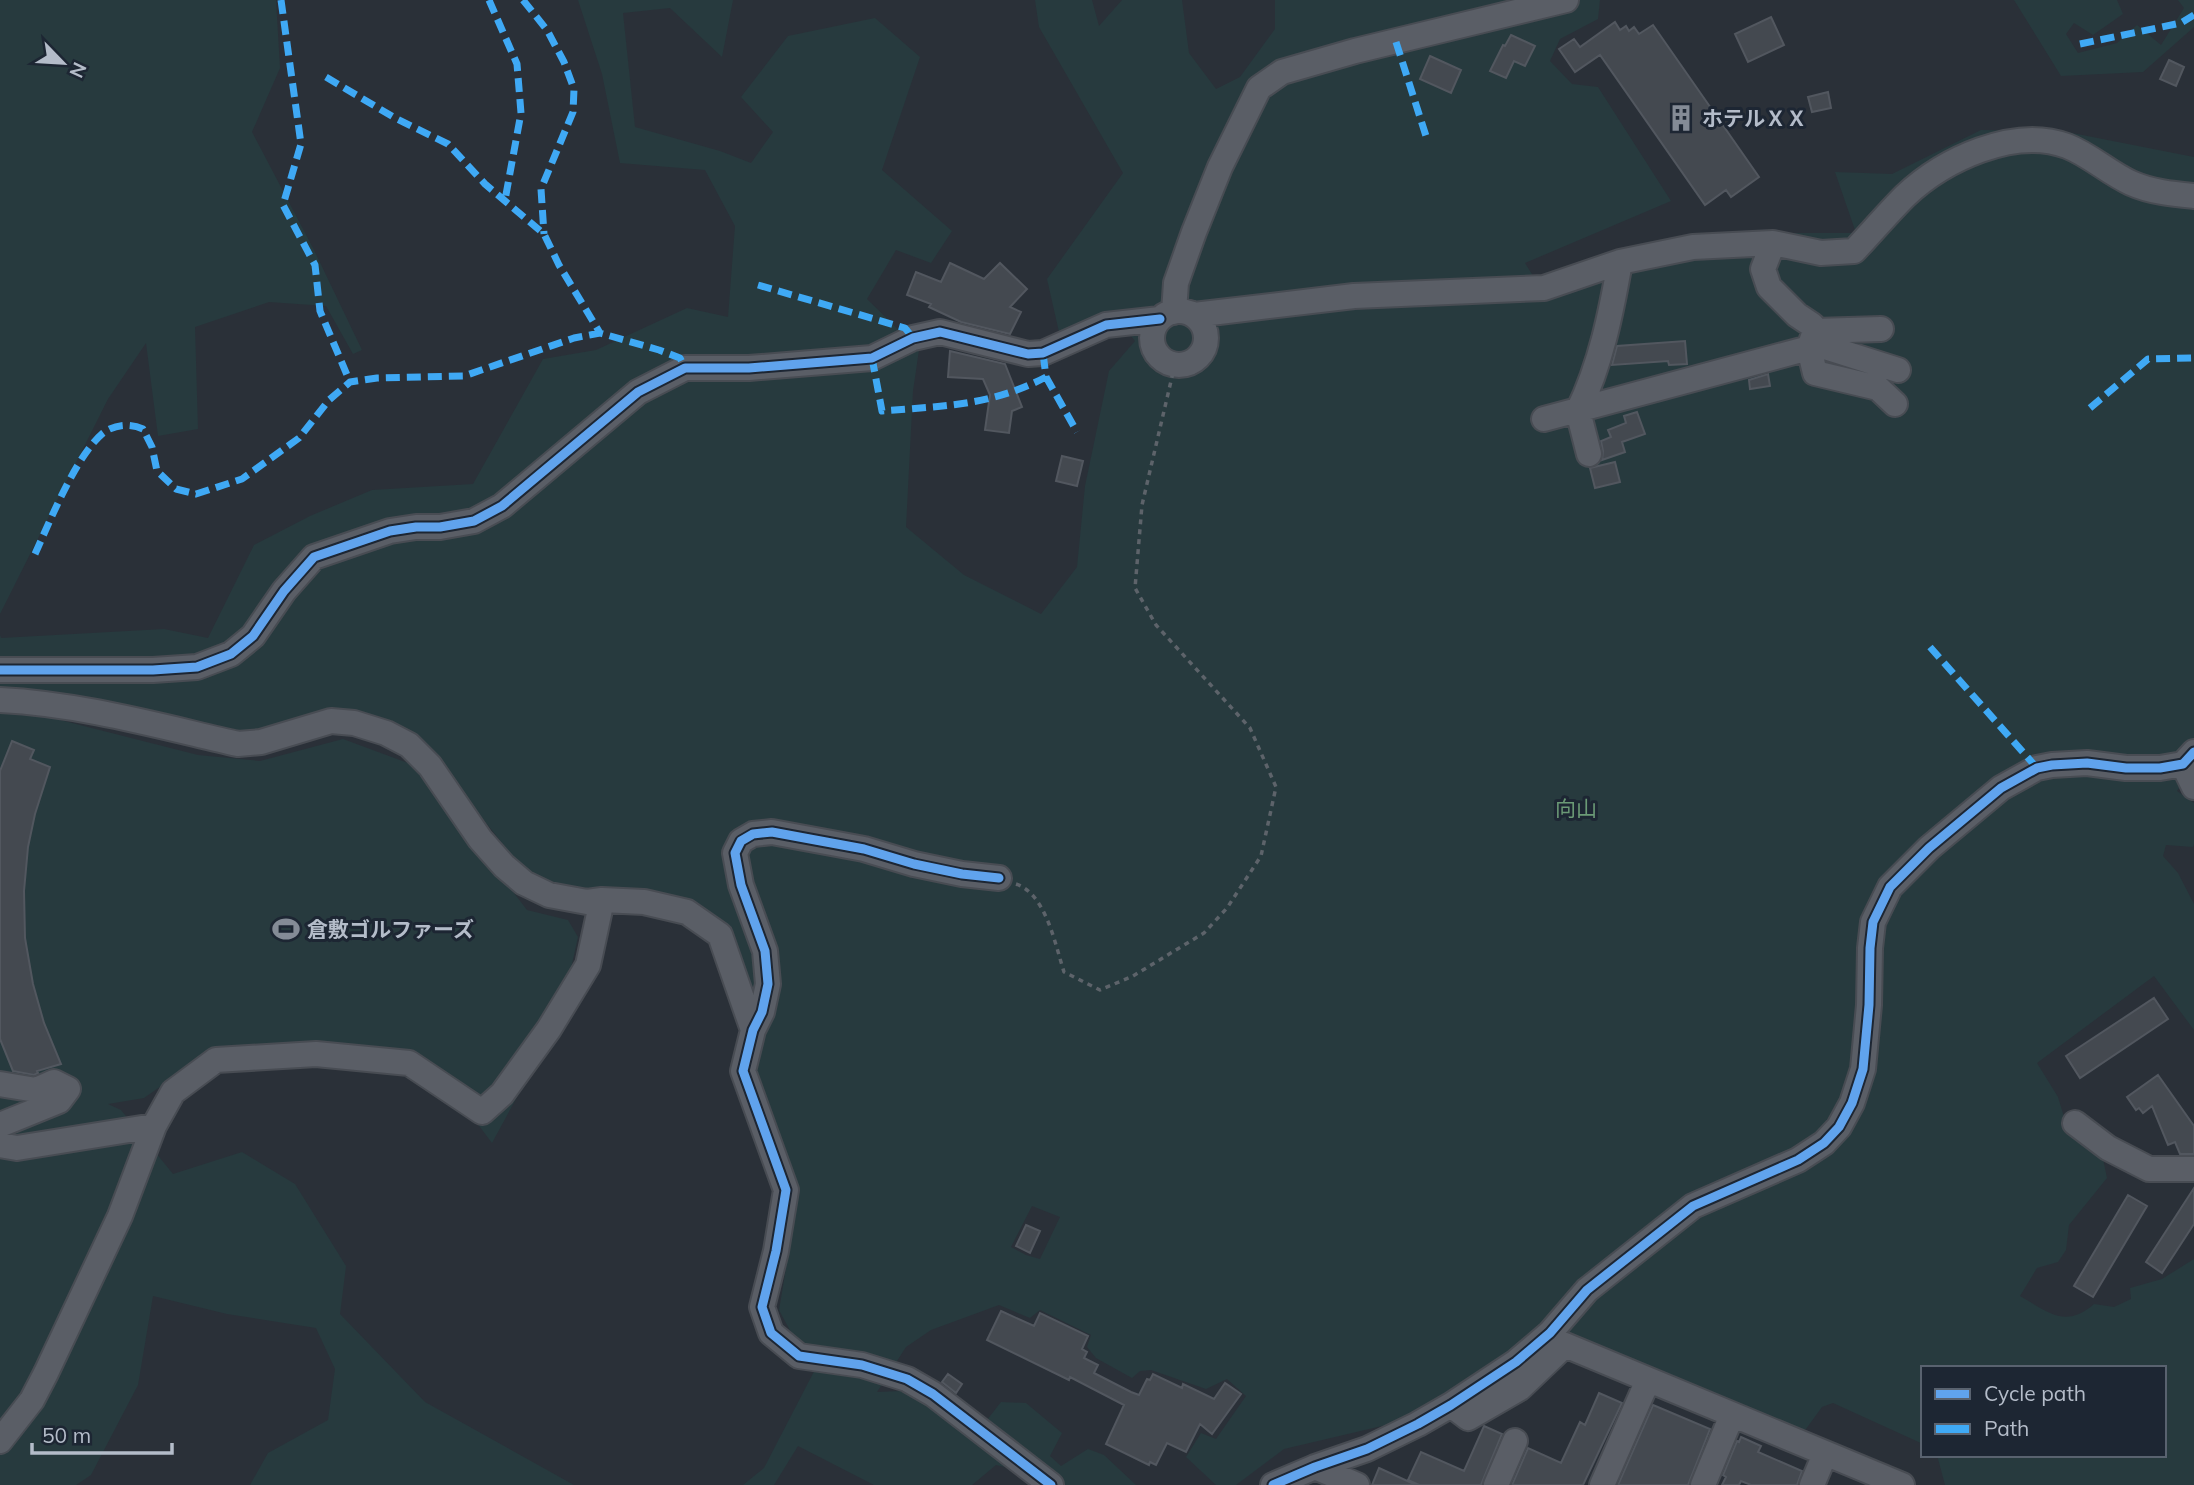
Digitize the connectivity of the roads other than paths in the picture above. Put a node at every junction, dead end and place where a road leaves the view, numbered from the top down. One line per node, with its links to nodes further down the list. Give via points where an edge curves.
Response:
1 (1566, 0): 5 (street, via 1354,51 1282,72 1259,88 1194,232 1176,284)
2 (2194, 195): 3 (street, via 2132,184 2065,145 2017,141 1990,146 1932,176 1907,195 1854,251 1821,253)
3 (1773, 243): 4 (street, via 1693,247); 7 (street, via 1763,269 1769,287 1812,325)
4 (1620, 262): 5 (street, via 1544,288 1354,296); 10 (street, via 1591,385)
5 (1176, 315): 5 (street, via 1201,323 1205,332 1202,352 1185,364 1167,362 1155,350 1153,334); 13 (street, via 1106,325 1043,353 1028,354 940,332 913,338 872,358 685,368 638,392 484,516 440,527 390,531 314,557 253,636 231,654 197,667)
6 (1881, 329): 7 (street)
7 (1812, 340): 8 (street); 9 (street, via 1815,373 1878,388); 10 (street)
8 (1898, 370)
9 (1895, 404)
10 (1578, 411): 11 (street); 12 (street)
11 (1544, 419)
12 (1590, 454)
13 (0, 670)
14 (0, 700): 18 (street, via 92,711 238,744 331,722 354,723 386,733 409,745 430,766 480,839 524,883 549,895)
15 (2188, 758): 16 (street); 27 (street, via 2160,768 2087,763 2037,768 2001,788 1929,848 1890,887 1873,922 1863,1069 1839,1127 1798,1160 1693,1206 1587,1290 1550,1333 1516,1362)
16 (2194, 787)
17 (999, 878): 19 (street, via 772,832 741,841 735,853 740,885 765,951 768,984)
18 (602, 900): 19 (street, via 644,902 687,912 720,935); 23 (street, via 588,965 549,1029 502,1094 482,1112 409,1063 316,1054 216,1060 173,1091)
19 (753, 1030): 33 (street, via 743,1071 786,1190 762,1307 771,1333 799,1356 862,1365 906,1379 933,1394)
20 (0, 1084): 22 (street, via 37,1090 54,1082 68,1089 59,1101)
21 (2075, 1123): 25 (street, via 2108,1148 2149,1169)
22 (0, 1125)
23 (154, 1126): 24 (street, via 17,1148); 29 (street, via 120,1216 47,1373)
24 (0, 1145)
25 (2194, 1169)
26 (1648, 1380): 27 (street, via 1565,1345 1520,1388 1468,1418); 28 (street); 37 (street)
27 (1451, 1405): 32 (street, via 1367,1449)
28 (1732, 1415): 31 (street); 38 (street)
29 (0, 1441)
30 (1515, 1441): 36 (street)
31 (1825, 1454): 39 (street); 40 (street)
32 (1315, 1467): 34 (street); 35 (street)
33 (1051, 1485)
34 (1273, 1485)
35 (1357, 1485)
36 (1496, 1485)
37 (1602, 1485)
38 (1703, 1485)
39 (1812, 1485)
40 (1902, 1485)

